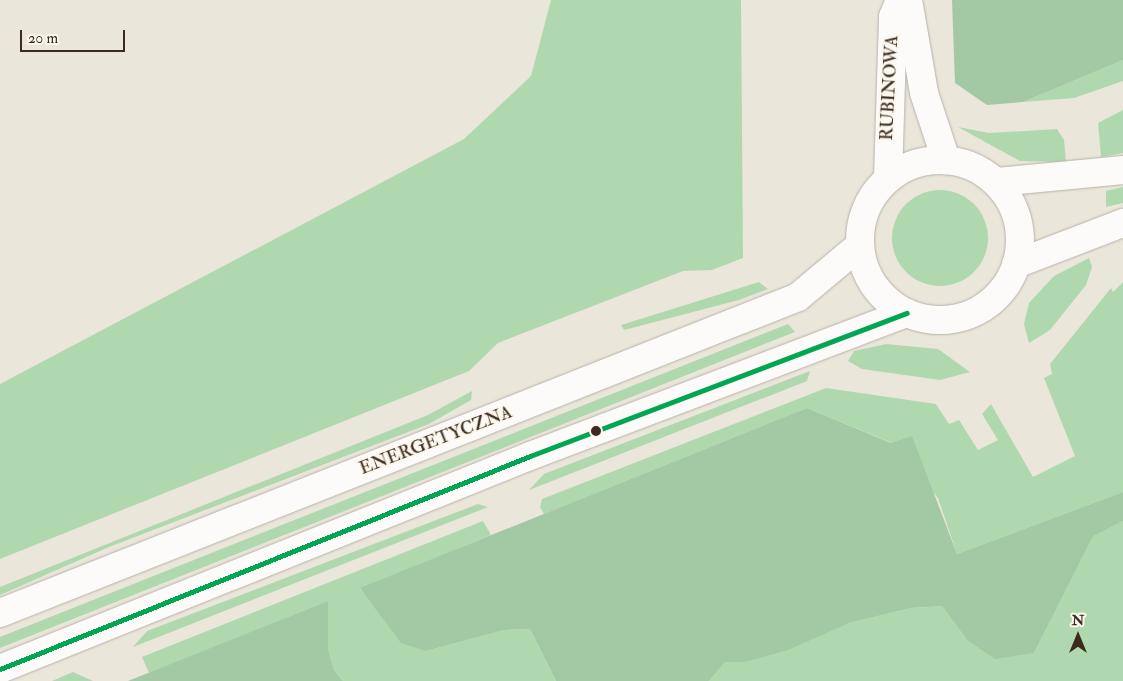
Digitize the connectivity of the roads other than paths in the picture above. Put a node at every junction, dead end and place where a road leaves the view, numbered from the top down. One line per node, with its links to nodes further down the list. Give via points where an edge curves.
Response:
1 (900, 0): 5 (street, RUBINOWA, via 893,16)
2 (908, 0): 3 (street, RUBINOWA, via 924,93)
3 (946, 160): 5 (street, via 915,163); 6 (street, via 979,170)
4 (1123, 170): 6 (street)
5 (888, 178): 8 (street, via 867,205)
6 (997, 182): 9 (street, via 1018,221)
7 (1123, 223): 9 (street)
8 (859, 246): 10 (street, via 874,286); 11 (street, ENERGETYCZNA, via 798,297)
9 (1016, 264): 10 (street, via 1001,292 970,314 928,319)
10 (907, 313): 12 (street, via 521,460)
11 (0, 613)
12 (0, 669)

